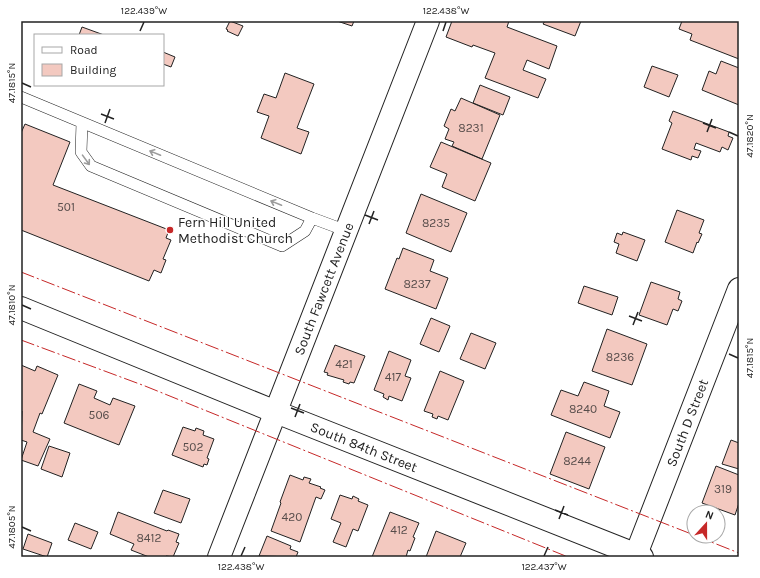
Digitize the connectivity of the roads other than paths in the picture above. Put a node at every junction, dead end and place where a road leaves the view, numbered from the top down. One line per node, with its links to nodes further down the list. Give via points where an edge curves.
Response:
1 (428, 21): 5 (street, South Fawcett Avenue)
2 (21, 97): 3 (lane)
3 (82, 123): 4 (lane, one-way to 3); 4 (lane, one-way to 4, via 81,152 91,166 282,246 305,231)
4 (312, 218): 5 (lane)
5 (347, 230): 8 (street, South Fawcett Avenue)
6 (739, 289): 9 (street, South D Street)
7 (21, 308): 8 (street, South 84th Street)
8 (276, 412): 9 (street, South 84th Street); 10 (street, South Fawcett Avenue)
9 (638, 556)
10 (219, 557)

